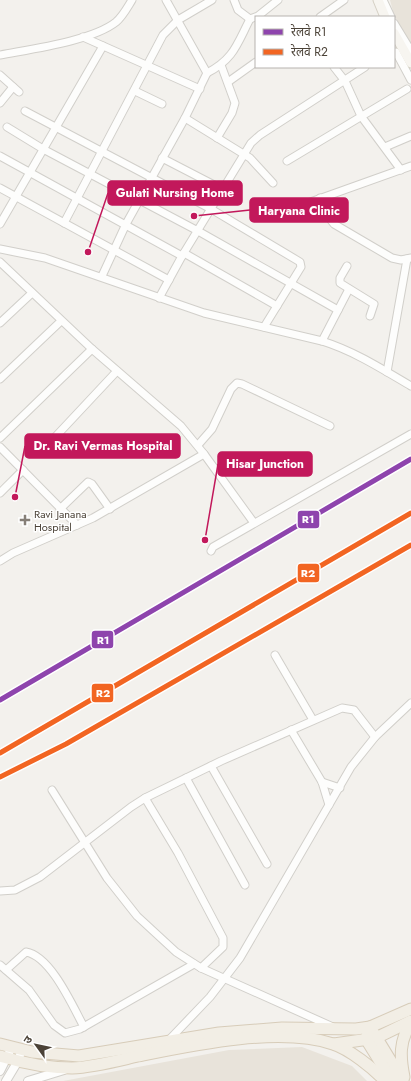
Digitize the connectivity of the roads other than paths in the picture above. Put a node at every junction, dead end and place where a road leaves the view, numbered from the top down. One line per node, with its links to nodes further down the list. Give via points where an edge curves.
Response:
1 (132, 0): 18 (street, via 125,13 115,23)
2 (166, 0): 15 (street)
3 (212, 0): 15 (street)
4 (234, 0): 14 (street, via 238,10)
5 (278, 0): 9 (street)
6 (344, 0): 10 (street)
7 (378, 0): 11 (main road)
8 (383, 0): 12 (street)
9 (258, 16)
10 (321, 16)
11 (385, 16)
12 (391, 16)
13 (255, 17): 14 (street)
14 (250, 19): 25 (street, via 230,57)
15 (178, 20): 26 (street, via 163,35); 29 (street)
16 (395, 24): 20 (street)
17 (395, 35): 24 (main road)
18 (83, 37): 19 (street); 22 (street)
19 (103, 46): 26 (street); 43 (street)
20 (411, 51)
21 (395, 52): 31 (street)
22 (0, 55)
23 (255, 63): 33 (street)
24 (411, 63)
25 (221, 65): 29 (street); 33 (street)
26 (148, 66): 34 (street); 36 (street)
27 (335, 68): 32 (street)
28 (364, 68): 32 (street)
29 (207, 72): 34 (street)
30 (0, 75): 37 (street, via 16,90)
31 (411, 80)
32 (345, 81): 40 (street); 49 (street, via 260,135)
33 (228, 82): 45 (street, via 234,98 234,107)
34 (200, 89): 41 (street)
35 (407, 89): 40 (street)
36 (135, 91): 38 (street); 48 (street)
37 (0, 103)
38 (162, 104)
39 (25, 111): 43 (street)
40 (361, 116): 46 (street); 52 (street)
41 (185, 118): 45 (street); 51 (street)
42 (7, 127): 47 (street)
43 (56, 127): 47 (street); 48 (street)
44 (411, 136): 46 (street)
45 (217, 138): 49 (street)
46 (385, 147): 54 (street)
47 (43, 149): 55 (street); 56 (street)
48 (103, 152): 56 (street); 57 (street)
49 (244, 154): 58 (street); 60 (street)
50 (0, 156): 55 (street)
51 (162, 158): 57 (street); 60 (street)
52 (287, 161)
53 (411, 166): 54 (street)
54 (400, 170): 63 (street)
55 (29, 173): 61 (street); 62 (street)
56 (91, 174): 62 (street); 64 (street)
57 (151, 177): 64 (street); 65 (street)
58 (273, 183)
59 (0, 188): 61 (street)
60 (222, 189): 65 (street)
61 (16, 196): 67 (street); 68 (street)
62 (78, 198): 67 (street); 69 (street)
63 (320, 198): 66 (street); 74 (street, via 331,220 339,228 392,258)
64 (139, 199): 69 (street); 70 (street)
65 (211, 209): 70 (street); 79 (street, via 300,262 301,267)
66 (274, 215)
67 (64, 223): 72 (street)
68 (0, 224)
69 (126, 224): 72 (street); 73 (street)
70 (198, 231): 73 (street); 79 (street)
71 (0, 249): 77 (street, via 45,258)
72 (113, 249): 77 (street); 78 (street)
73 (183, 255): 78 (street); 83 (street)
74 (409, 258): 92 (street)
75 (0, 263): 81 (street)
76 (347, 266): 80 (street, via 340,280)
77 (102, 276): 82 (street)
78 (170, 280): 82 (street)
79 (291, 284): 83 (street); 84 (street)
80 (349, 289): 84 (street); 85 (street, via 374,304)
81 (32, 293): 86 (street); 87 (street)
82 (159, 298): 88 (street, via 204,313)
83 (277, 306): 88 (street)
84 (338, 310): 89 (street)
85 (370, 316)
86 (61, 321): 90 (street); 93 (street)
87 (0, 323)
88 (264, 327): 89 (street)
89 (322, 341): 92 (street, via 361,357)
90 (92, 350): 91 (street); 97 (street)
91 (117, 371): 98 (street, via 181,426); 100 (street)
92 (387, 372): 94 (street)
93 (0, 379)
94 (411, 386)
95 (330, 426): 98 (street, via 237,383 231,389 212,429)
96 (411, 434): 106 (street)
97 (0, 438)
98 (198, 445): 101 (street)
99 (0, 447): 102 (street)
100 (43, 450)
101 (204, 454): 105 (street); 106 (street)
102 (23, 470): 103 (street); 104 (street)
103 (0, 493)
104 (60, 509): 105 (street, via 88,482); 107 (street)
105 (110, 509): 107 (street)
106 (254, 523): 108 (street, via 213,547)
107 (77, 525): 109 (street)
108 (211, 551)
109 (0, 561)
110 (275, 655): 112 (street)
111 (411, 703): 114 (street)
112 (313, 720): 113 (street); 114 (street, via 348,708 358,714)
113 (291, 730): 115 (street); 117 (street)
114 (376, 737): 118 (street, via 351,767)
115 (212, 766): 116 (street); 123 (street)
116 (186, 778): 120 (street); 124 (street)
117 (322, 782): 118 (street); 121 (street)
118 (340, 788): 121 (street)
119 (52, 790): 122 (street)
120 (145, 798): 122 (street); 127 (street, via 178,853 223,938 223,947)
121 (330, 805): 129 (street, via 263,921)
122 (84, 844): 125 (street, via 26,886); 127 (street, via 137,916 159,938)
123 (266, 864)
124 (245, 885)
125 (0, 891)
126 (0, 965): 128 (street)
127 (198, 966): 129 (street); 132 (street)
128 (6, 970): 132 (street, via 29,990 59,1030 65,1033); 132 (street, via 26,952 38,958 49,968 61,986)
129 (226, 978): 134 (street); 136 (street)
130 (411, 1009): 133 (main road)
131 (411, 1022): 135 (main road); 148 (main road, via 400,1051)
132 (84, 1027)
133 (370, 1027): 134 (main road); 135 (main road)
134 (338, 1029): 136 (main road, via 282,1028 219,1032)
135 (371, 1039): 138 (main road); 147 (main road); 148 (main road)
136 (167, 1042): 139 (main road, via 80,1056 32,1052)
137 (0, 1044): 139 (main road)
138 (334, 1044): 142 (main road, via 290,1037 218,1040); 146 (main road, via 356,1056)
139 (17, 1048): 140 (street); 141 (street)
140 (3, 1057): 141 (main road); 143 (street)
141 (18, 1061): 142 (main road); 144 (street)
142 (72, 1068): 145 (street)
143 (0, 1070)
144 (6, 1081)
145 (28, 1081)
146 (385, 1081)
147 (392, 1081)
148 (404, 1081)

